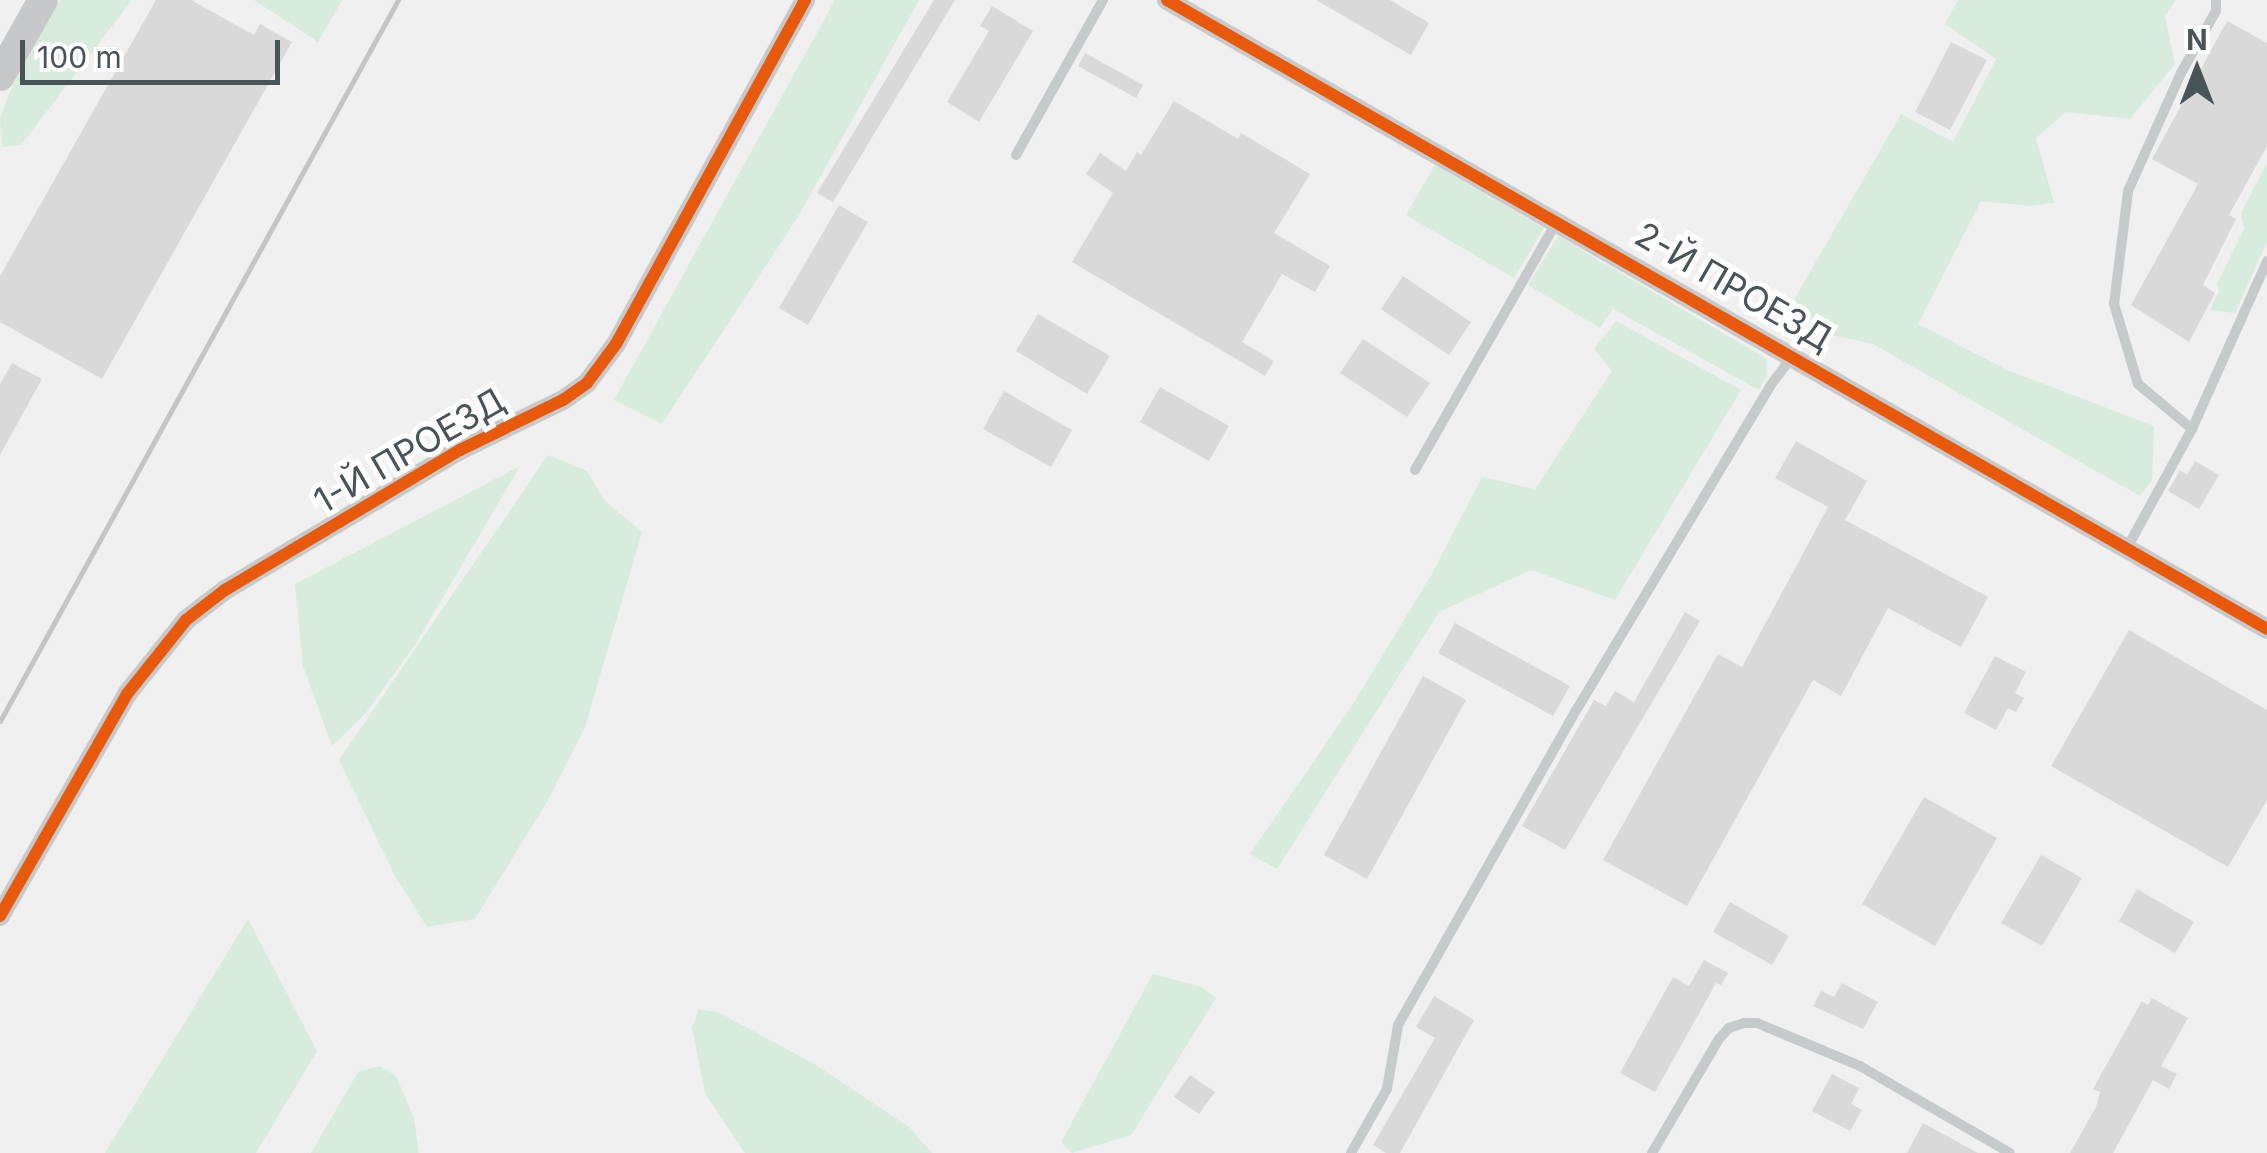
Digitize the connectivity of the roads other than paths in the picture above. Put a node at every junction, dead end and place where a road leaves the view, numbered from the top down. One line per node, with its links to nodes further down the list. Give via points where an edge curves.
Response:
1 (43, 0): 6 (main road)
2 (805, 0): 15 (street, 1-Й ПРОЕЗД, via 616,344 587,383 460,450 186,620 127,694)
3 (1104, 0): 7 (lane)
4 (1167, 0): 8 (street, 2-Й ПРОЕЗД)
5 (2216, 0): 11 (lane, via 2128,191 2114,304 2138,384)
6 (0, 74)
7 (1016, 155)
8 (1558, 220): 10 (street, 2-Й ПРОЕЗД); 12 (lane)
9 (2267, 261): 11 (lane)
10 (1793, 354): 13 (street, 2-Й ПРОЕЗД); 16 (lane, via 1587,692 1398,1025 1387,1089)
11 (2192, 429): 13 (lane)
12 (1415, 470)
13 (2125, 551): 14 (street, 2-Й ПРОЕЗД)
14 (2267, 629)
15 (0, 916)
16 (1351, 1153)
17 (1652, 1153): 18 (lane, via 1719,1039 1729,1028 1758,1023 1860,1066)
18 (2010, 1153)

